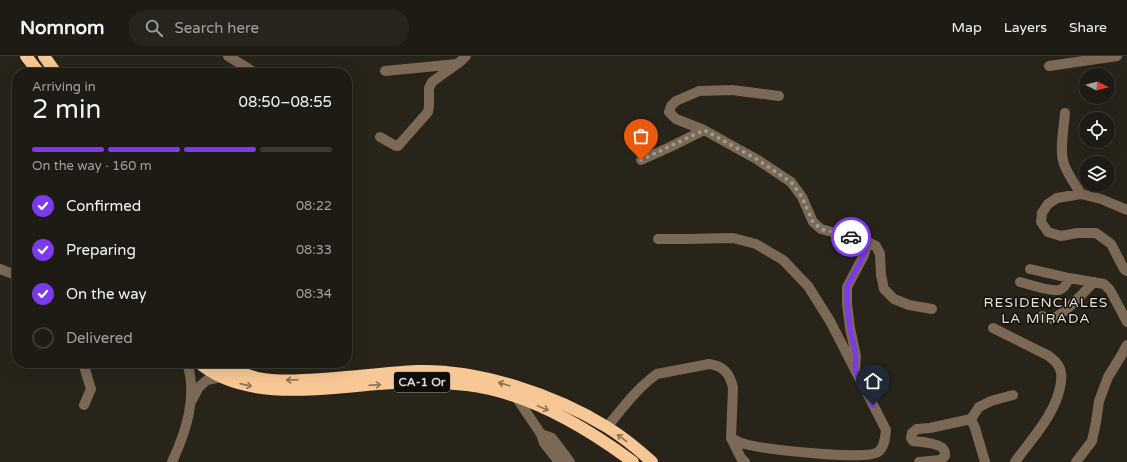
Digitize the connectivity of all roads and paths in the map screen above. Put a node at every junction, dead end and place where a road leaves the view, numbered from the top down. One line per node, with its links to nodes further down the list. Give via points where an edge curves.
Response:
1 (26, 56): 9 (highway)
2 (44, 56): 10 (highway)
3 (228, 56): 11 (street)
4 (466, 56): 7 (street)
5 (1117, 56): 6 (street)
6 (1107, 57): 8 (street)
7 (456, 64): 12 (street); 16 (street, via 432,82 429,88 428,112 398,146)
8 (1049, 66)
9 (35, 68)
10 (52, 68)
11 (247, 68)
12 (385, 71)
13 (779, 96): 15 (street, via 732,90 699,91 676,101 671,106 669,112 672,117)
14 (1065, 113): 18 (street, via 1063,162)
15 (704, 130): 17 (street); 21 (street, via 791,182 802,197 813,222 821,229)
16 (380, 137)
17 (641, 160)
18 (1081, 194): 19 (street); 24 (street, via 1057,198 1048,204 1042,213 1041,222 1048,232 1061,236 1096,233 1111,244)
19 (1127, 210)
20 (658, 239): 38 (street, via 733,238 756,244 783,260 808,286 830,321)
21 (868, 242): 29 (street, via 876,246 880,254 884,288 894,299); 38 (street, via 847,287 850,328 856,356)
22 (0, 269): 25 (street)
23 (1030, 269): 26 (street)
24 (1126, 272)
25 (12, 274)
26 (1068, 278): 27 (street, via 1064,287 1054,291); 28 (street)
27 (1020, 282)
28 (1094, 282): 30 (street, via 1058,316 1050,319); 31 (street, via 1104,284 1110,290)
29 (932, 309)
30 (1042, 316)
31 (1127, 322)
32 (993, 328): 57 (street, via 1049,356 1057,362 1062,374 1056,400 1045,421)
33 (1127, 345): 58 (street, via 1108,377 1099,401 1092,441)
34 (85, 368): 43 (street, via 92,389)
35 (189, 368): 42 (street)
36 (206, 368): 39 (highway, CA-1 Or)
37 (229, 368): 46 (highway, CA-1 Or, one-way to 37, via 550,399 507,385 447,372 418,371 281,381 257,378)
38 (855, 370): 48 (street, via 886,430 885,442 878,452 869,455 827,455 744,444)
39 (221, 378): 41 (highway, CA-1 Or, one-way to 41, via 261,389 286,390 416,382 445,383 469,385); 42 (street, via 207,380 199,387)
40 (1013, 394): 45 (street, via 979,407)
41 (516, 397): 44 (highway, CA-1 Or, one-way to 44); 47 (street)
42 (190, 404): 49 (street, via 181,441)
43 (84, 405)
44 (562, 416): 46 (highway, via 597,432); 52 (highway, CA-1 Or)
45 (971, 419): 55 (street, via 918,429 912,433 913,441 939,445 945,450 945,456 940,460); 56 (street)
46 (607, 427): 48 (street, via 633,395 657,374 709,364 720,366 732,382); 53 (highway, CA-1 Or, one-way to 46)
47 (541, 434): 50 (street, via 544,443); 51 (street, via 552,438)
48 (731, 438): 54 (street)
49 (172, 462)
50 (559, 462)
51 (570, 462)
52 (633, 462)
53 (652, 462)
54 (745, 462)
55 (919, 462)
56 (984, 462)
57 (1015, 462)
58 (1076, 462)

